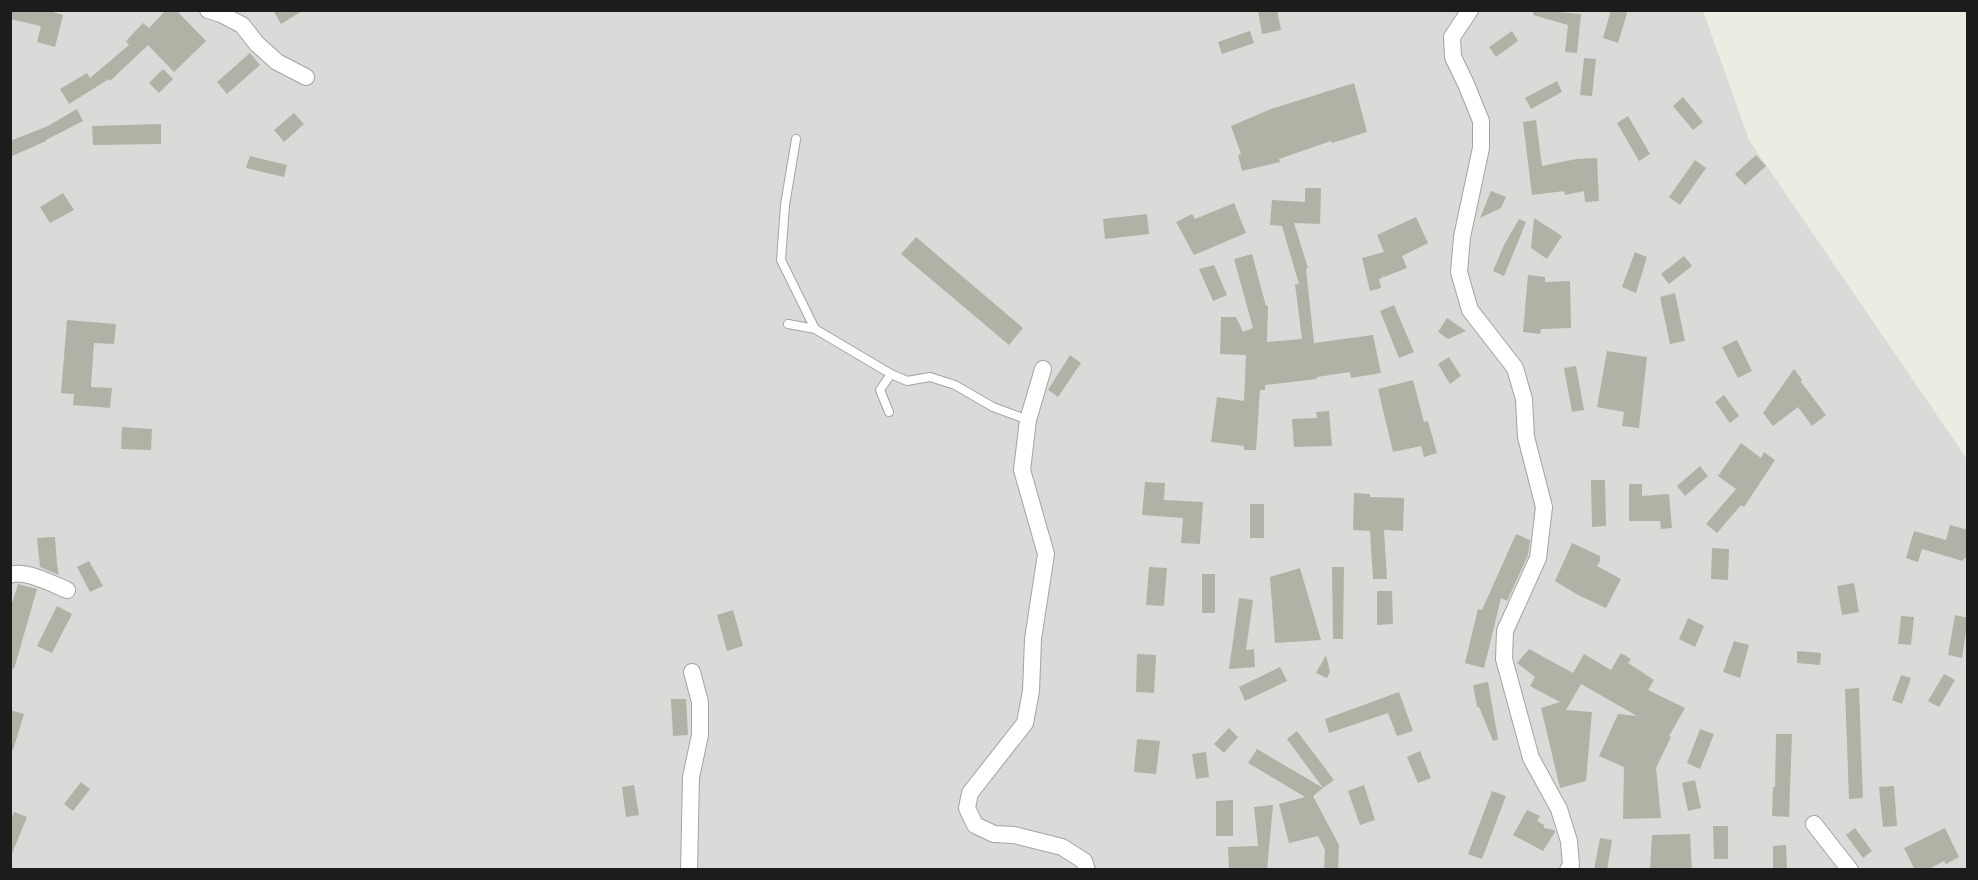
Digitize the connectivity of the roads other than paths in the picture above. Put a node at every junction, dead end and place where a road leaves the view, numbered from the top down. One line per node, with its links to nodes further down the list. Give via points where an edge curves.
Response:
1 (208, 10): 3 (street, via 242,26 278,62)
2 (1470, 10): 17 (street, via 1452,37 1453,57 1481,121 1481,148 1462,237 1459,272 1470,310 1515,368 1524,399 1526,437 1544,507 1538,558 1505,631 1504,659 1531,758 1563,820 1572,865)
3 (306, 77)
4 (796, 139): 6 (lane, via 781,260)
5 (788, 324): 6 (lane)
6 (815, 329): 8 (lane)
7 (1043, 369): 10 (street)
8 (891, 374): 9 (lane, via 880,390); 10 (lane, via 908,381 930,377 955,385 993,407)
9 (889, 412)
10 (1029, 420): 16 (street, via 1022,470 1046,554 1031,691 1025,723 970,793 967,808 975,825 994,834 1062,847 1084,861)
11 (10, 575): 12 (street, via 32,576)
12 (67, 590)
13 (692, 672): 15 (street, via 700,702 700,735 691,777)
14 (1814, 824): 18 (street)
15 (688, 870)
16 (1087, 870)
17 (1568, 870)
18 (1850, 870)

